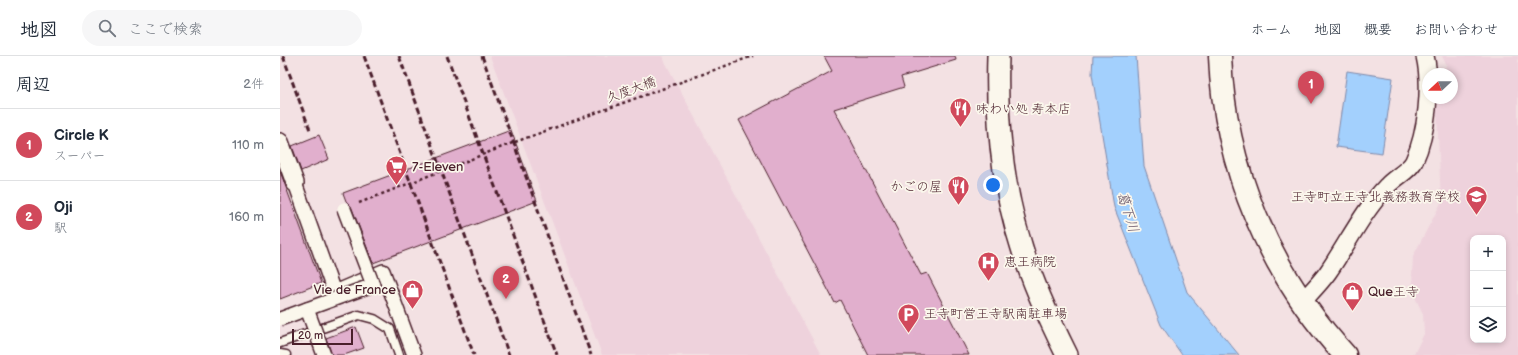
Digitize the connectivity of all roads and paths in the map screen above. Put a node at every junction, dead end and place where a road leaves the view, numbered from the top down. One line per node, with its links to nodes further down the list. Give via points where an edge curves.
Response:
1 (753, 56): 7 (path, 久度大橋, bridge, via 515,142)
2 (998, 56): 17 (street, via 999,130 1012,212 1022,249)
3 (1220, 56): 8 (highway, via 1224,99 1235,158 1254,214 1280,268)
4 (1425, 56): 8 (street, via 1428,68 1425,120 1413,164 1387,186 1351,234 1328,272)
5 (280, 142): 6 (street)
6 (295, 183): 16 (street, via 334,292 383,271)
7 (344, 209): 9 (street, bridge, via 373,284)
8 (1302, 302): 18 (highway)
9 (307, 309): 10 (street, bridge); 14 (street, bridge)
10 (281, 317)
11 (280, 343): 15 (lane, via 359,315 374,319 390,329)
12 (280, 354): 13 (lane)
13 (286, 355)
14 (324, 355)
15 (400, 355)
16 (414, 355)
17 (1067, 355)
18 (1345, 355)

